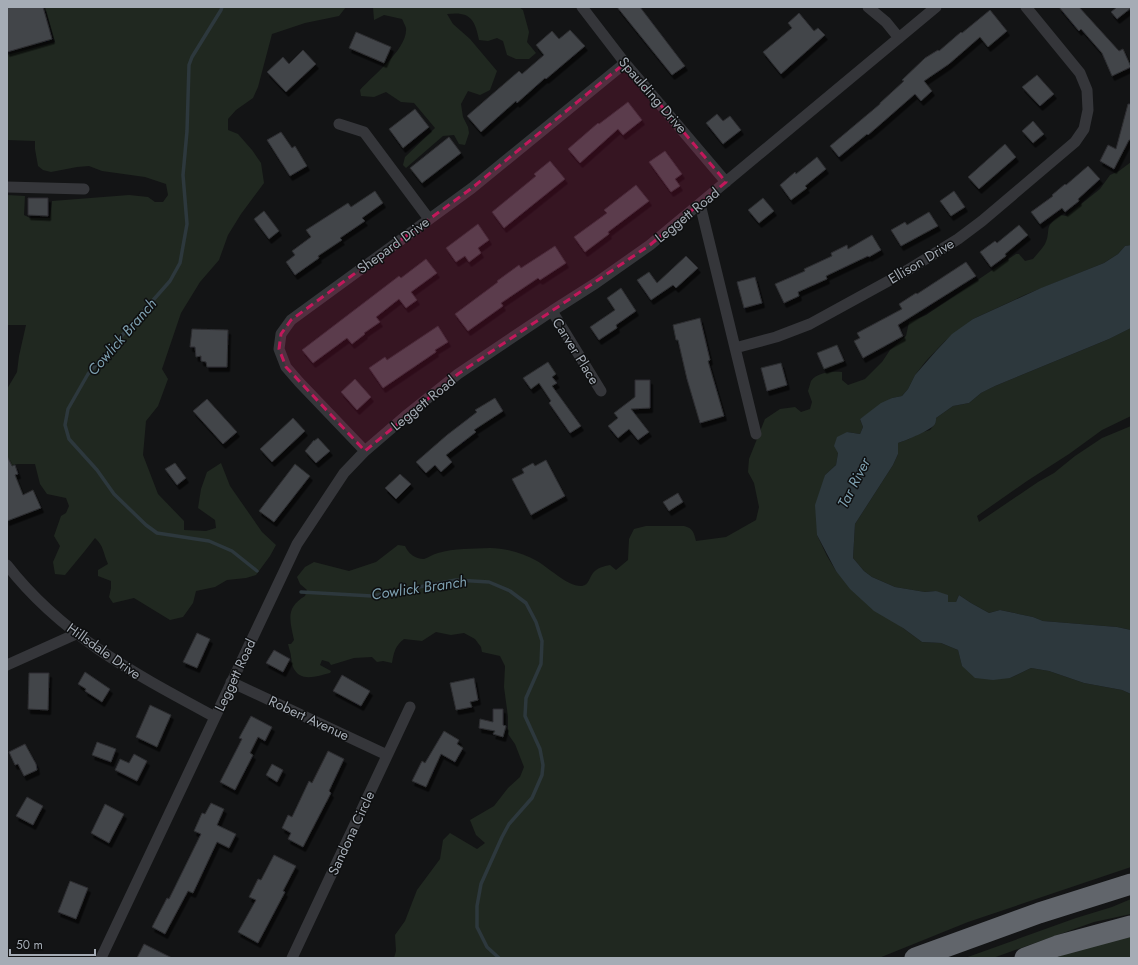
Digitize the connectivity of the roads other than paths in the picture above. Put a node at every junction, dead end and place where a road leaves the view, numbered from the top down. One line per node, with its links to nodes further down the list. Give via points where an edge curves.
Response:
1 (582, 7): 6 (street, Spaulding Drive)
2 (868, 7): 5 (street, via 886,22)
3 (936, 7): 5 (street, Leggett Road)
4 (1026, 7): 14 (street, Ellison Drive, via 1080,73 1086,90 1088,110 1084,129 1076,142 982,221 903,273 810,324)
5 (899, 38): 8 (street, Leggett Road)
6 (625, 63): 8 (street, Spaulding Drive); 12 (street, Shepard Drive, via 472,188)
7 (339, 124): 12 (street, via 364,132)
8 (726, 182): 11 (street, Leggett Road)
9 (7, 187): 10 (street)
10 (84, 189)
11 (700, 204): 13 (street, Leggett Road, via 650,245); 14 (street)
12 (429, 219): 17 (street, Shepard Drive, via 291,320 281,334 279,349 286,367)
13 (552, 311): 15 (street, Carver Place); 17 (street, Leggett Road, via 458,374)
14 (736, 348): 16 (street)
15 (601, 391)
16 (756, 434)
17 (366, 451): 21 (street, Leggett Road, via 344,473 297,544)
18 (7, 565): 19 (street, Hillsdale Drive, via 44,606)
19 (76, 634): 20 (street); 23 (street, Hillsdale Drive, via 140,676)
20 (7, 665)
21 (231, 682): 23 (street, Leggett Road); 24 (street, Robert Avenue)
22 (410, 708): 24 (street, Sandona Circle)
23 (215, 717): 27 (street, Leggett Road)
24 (387, 755): 28 (street, Sandona Circle)
25 (1131, 884): 29 (highway, via 1039,913)
26 (1131, 926): 30 (highway, via 1057,946)
27 (101, 958)
28 (292, 958)
29 (914, 958)
30 (1025, 958)

